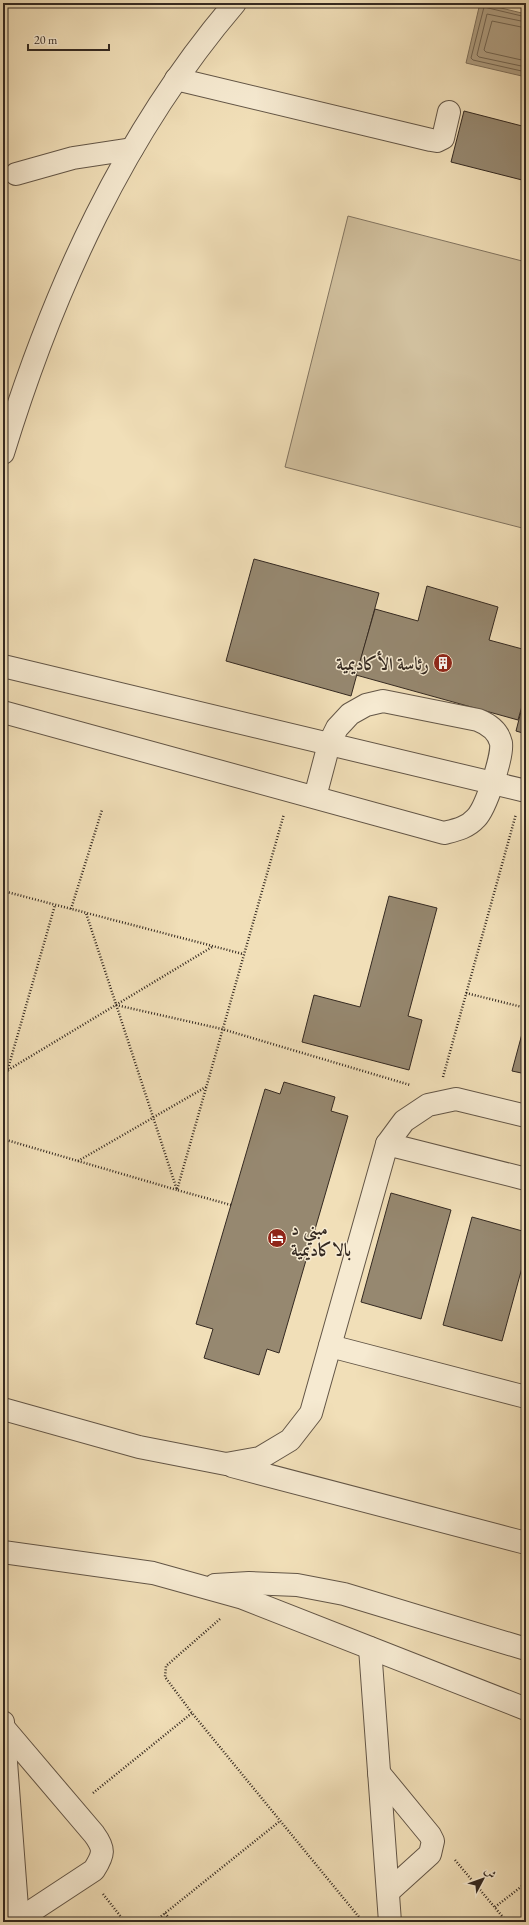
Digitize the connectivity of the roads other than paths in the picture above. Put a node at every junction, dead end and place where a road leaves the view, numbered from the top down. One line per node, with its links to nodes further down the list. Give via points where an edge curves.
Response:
1 (235, 3): 2 (street)
2 (176, 79): 3 (street, via 437,141 443,138); 4 (street)
3 (449, 112)
4 (132, 149): 5 (street, via 73,158); 6 (street, via 93,221 58,296)
5 (16, 174)
6 (3, 453)
7 (3, 666): 9 (street)
8 (3, 712): 12 (street)
9 (329, 744): 10 (street); 10 (street, via 337,728 350,714 366,705 383,701 478,720 488,724 496,732 501,743); 12 (street)
10 (492, 783): 11 (street); 12 (street, via 477,817 462,829 444,833)
11 (524, 790)
12 (315, 797)
13 (526, 1116): 14 (street, via 456,1099 428,1106 404,1121)
14 (387, 1144): 15 (street); 16 (street)
15 (526, 1179)
16 (330, 1346): 17 (street); 19 (street, via 311,1412 290,1440 260,1458)
17 (526, 1397)
18 (3, 1409): 19 (street, via 139,1447)
19 (226, 1464): 20 (street)
20 (526, 1543)
21 (3, 1552): 22 (street, via 153,1573)
22 (202, 1586): 23 (street, via 243,1598); 24 (street, via 249,1583 304,1586 344,1594)
23 (370, 1648): 25 (street); 28 (street)
24 (526, 1649)
25 (526, 1709)
26 (3, 1715): 27 (street)
27 (3, 1727): 31 (street); 31 (street, via 102,1845 102,1858 94,1870)
28 (379, 1773): 29 (street); 29 (street, via 433,1841 430,1854)
29 (388, 1892): 32 (street)
30 (3, 1900): 31 (street)
31 (18, 1921)
32 (390, 1922)

